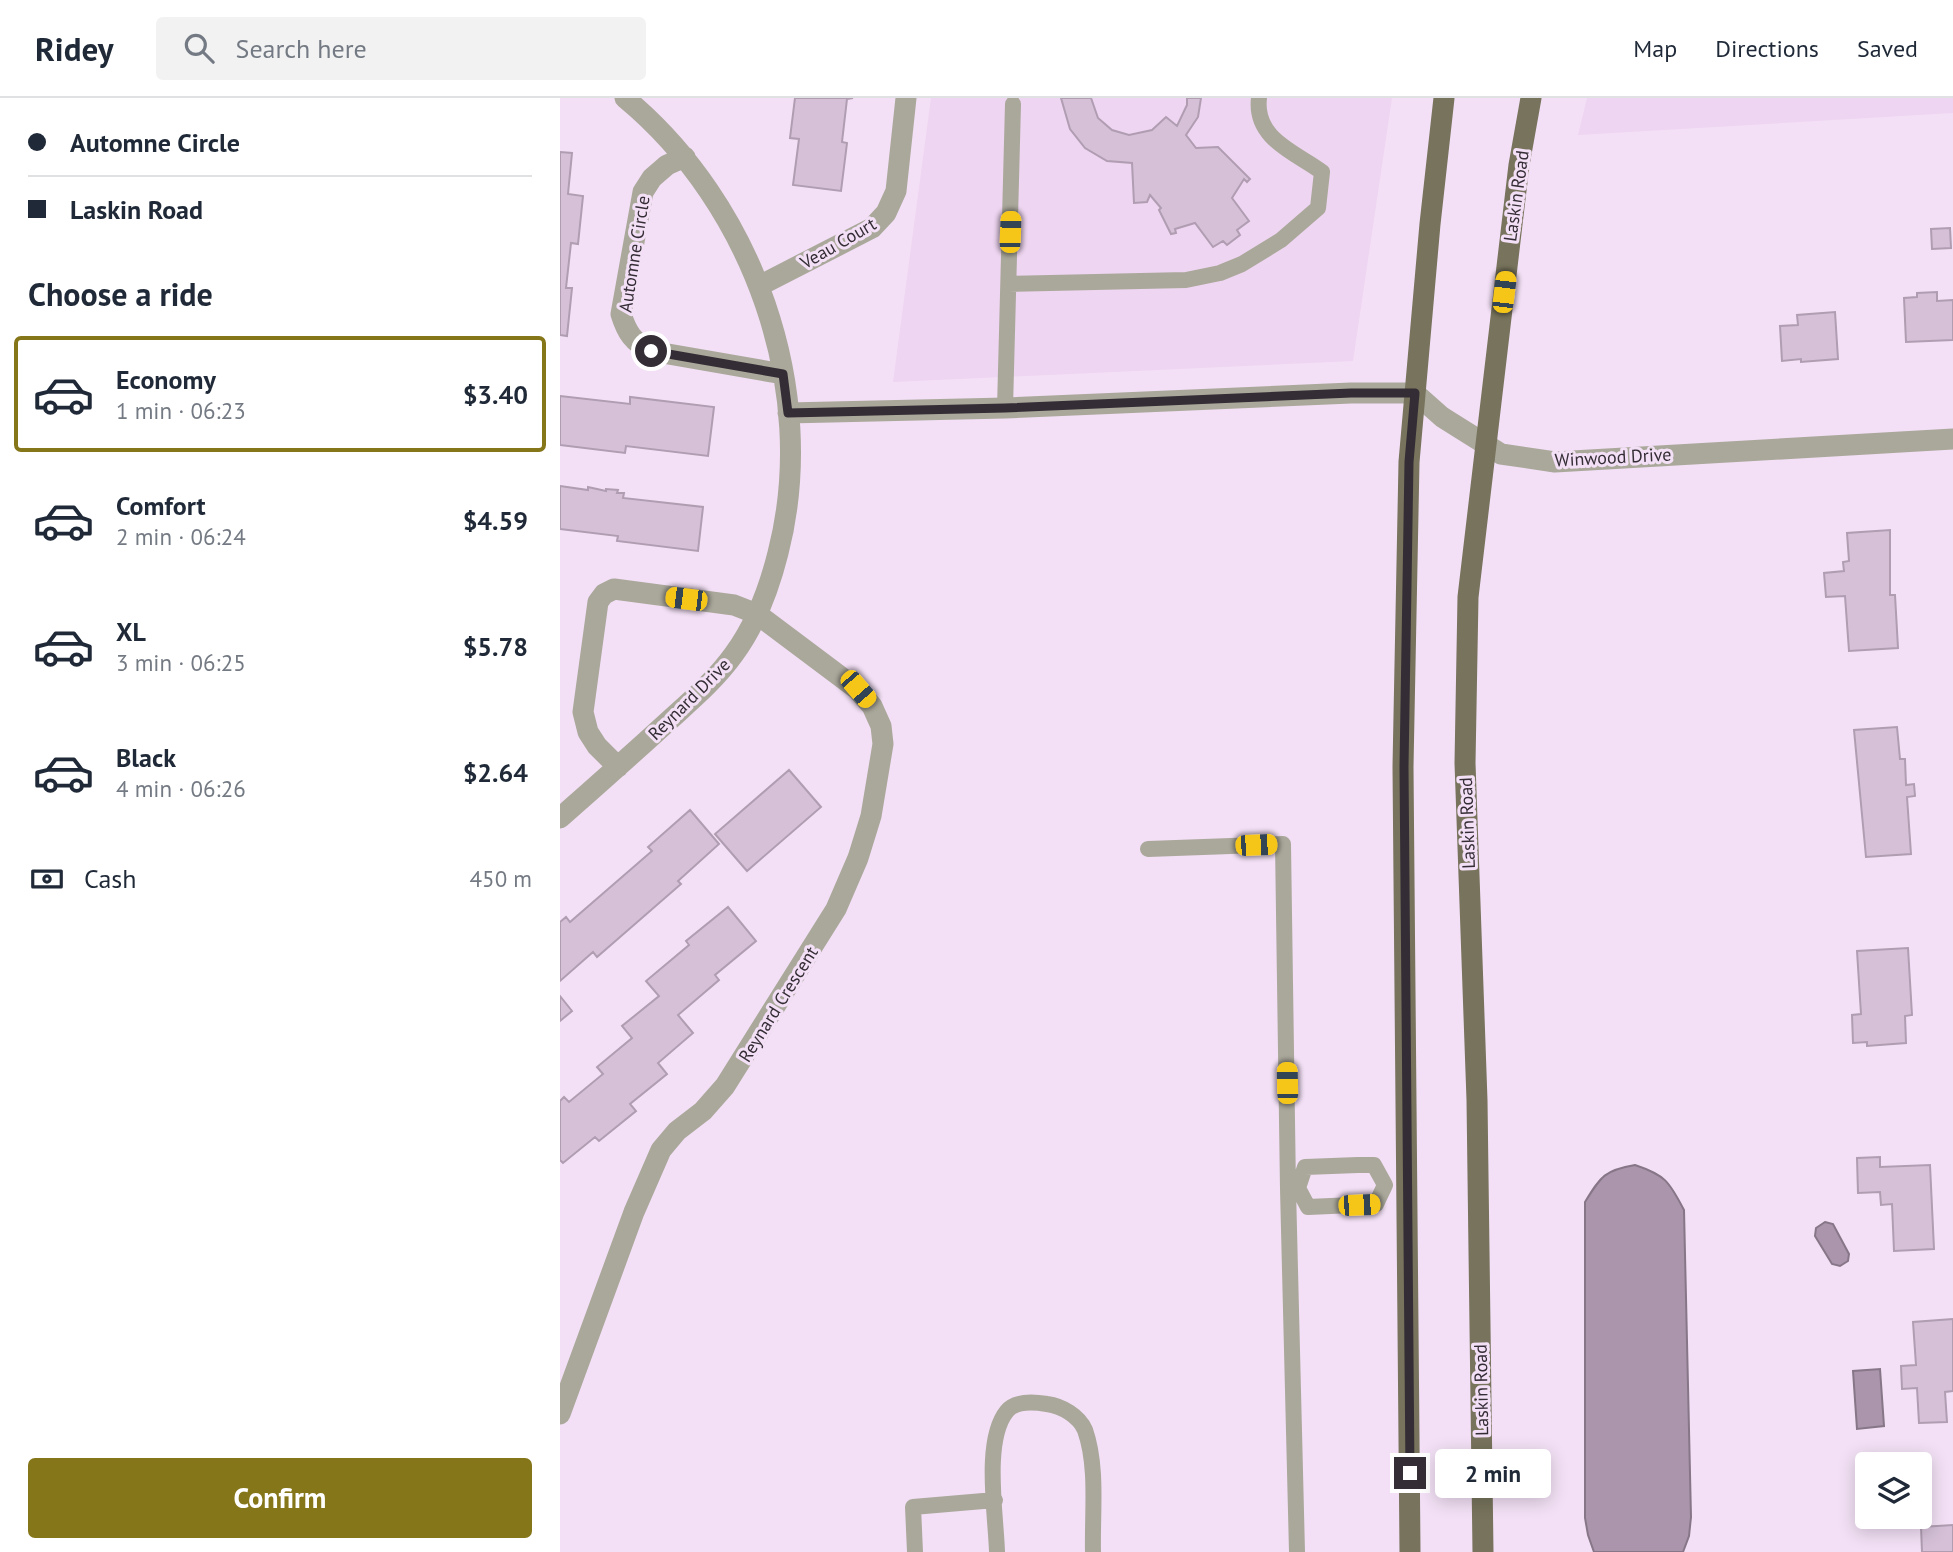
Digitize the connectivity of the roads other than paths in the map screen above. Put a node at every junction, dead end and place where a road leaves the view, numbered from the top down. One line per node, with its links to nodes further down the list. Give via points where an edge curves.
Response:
1 (625, 98): 7 (street, Reynard Drive)
2 (906, 98): 10 (street, Veau Court, via 896,191 886,213 872,228)
3 (1259, 98): 9 (lane, via 1262,123 1271,139 1322,172 1318,208 1280,240 1242,264 1186,280)
4 (1444, 98): 12 (main road)
5 (1531, 98): 16 (main road, Laskin Road)
6 (1013, 104): 9 (lane)
7 (646, 105): 8 (street, Reynard Drive)
8 (685, 158): 10 (street, Reynard Drive, via 736,235); 11 (street, Automne Circle, via 652,178 640,200 621,314 626,331 636,344 651,351)
9 (1009, 284): 13 (lane)
10 (759, 286): 11 (street, Reynard Drive)
11 (783, 374): 14 (street, Reynard Drive)
12 (1415, 393): 13 (street); 16 (street, Winwood Drive); 21 (main road, via 1409,462)
13 (1005, 408): 14 (street)
14 (788, 413): 17 (street, Reynard Drive, via 790,482 783,534)
15 (1953, 439): 16 (street, Winwood Drive, via 1555,462 1501,454)
16 (1485, 445): 30 (main road, Laskin Road, via 1468,597 1465,763 1477,1114)
17 (757, 614): 18 (street, Reynard Drive, via 707,687); 18 (street, Reynard Crescent, via 734,605 614,589 604,594 598,601 583,712 588,732); 23 (street, Reynard Crescent, via 858,689 872,706 883,744 872,816 836,909 749,1051 703,1111 661,1150)
18 (618, 767): 19 (street, Reynard Drive)
19 (560, 818)
20 (1148, 849): 22 (lane, via 1283,844)
21 (1396, 1185): 22 (lane, via 1376,1204 1308,1207); 22 (lane, via 1374,1165 1332,1166 1305,1167); 29 (main road)
22 (1293, 1188): 28 (lane)
23 (560, 1414)
24 (995, 1500): 25 (lane, via 913,1507); 26 (lane); 27 (lane, via 993,1459 998,1428 1008,1409 1026,1401 1071,1412 1084,1426 1091,1452)
25 (915, 1552)
26 (997, 1552)
27 (1093, 1552)
28 (1297, 1552)
29 (1410, 1552)
30 (1483, 1552)

